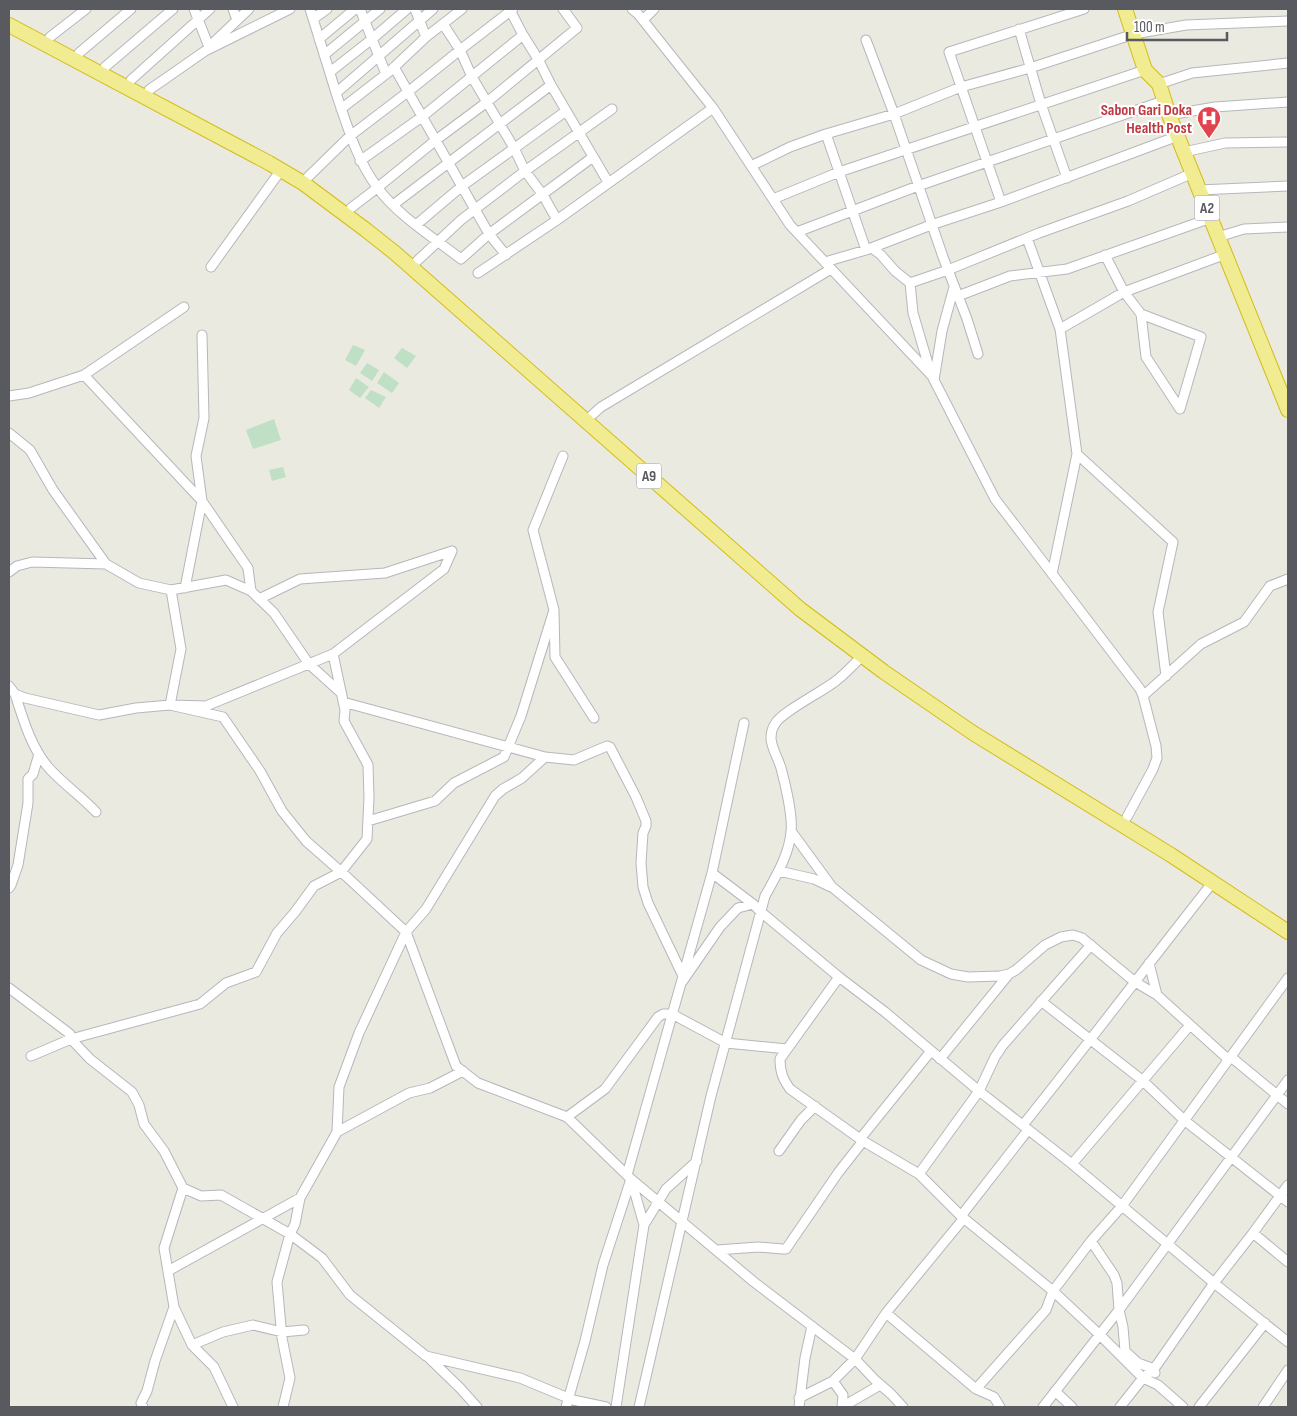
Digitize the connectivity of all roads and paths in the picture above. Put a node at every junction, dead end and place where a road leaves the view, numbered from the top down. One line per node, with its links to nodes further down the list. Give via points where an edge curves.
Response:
1 (86, 9): 37 (street)
2 (131, 9): 44 (street)
3 (173, 9): 49 (street)
4 (194, 9): 25 (street)
5 (210, 9): 25 (street)
6 (233, 9): 27 (street)
7 (249, 9): 27 (street)
8 (290, 9): 42 (street)
9 (310, 9): 26 (street)
10 (327, 9): 26 (street)
11 (355, 9): 39 (street)
12 (360, 9): 29 (street)
13 (380, 9): 29 (street)
14 (407, 9): 40 (street)
15 (415, 9): 30 (street)
16 (433, 9): 30 (street)
17 (462, 9): 32 (street)
18 (563, 9): 47 (street, via 577,28)
19 (632, 9): 28 (street)
20 (654, 9): 28 (street)
21 (1084, 9): 34 (street)
22 (1125, 9): 35 (highway, A2)
23 (512, 10): 36 (street); 43 (street)
24 (9, 16): 37 (highway, A9)
25 (198, 19): 42 (street); 56 (street)
26 (313, 19): 39 (street)
27 (237, 20): 42 (street)
28 (643, 20): 67 (street)
29 (365, 21): 40 (street); 45 (street)
30 (420, 21): 38 (street); 46 (street)
31 (1288, 21): 35 (street, via 1186,25)
32 (443, 24): 38 (street); 43 (street)
33 (9, 25): 91 (highway, A9)
34 (1019, 29): 51 (street); 59 (street, via 949,52)
35 (1134, 34): 51 (street); 52 (highway, A2)
36 (523, 35): 47 (street); 55 (street)
37 (50, 37): 44 (highway, A9)
38 (426, 37): 50 (street)
39 (319, 39): 45 (street)
40 (372, 39): 46 (street); 53 (street)
41 (866, 40): 71 (street)
42 (207, 50): 60 (street)
43 (460, 50): 55 (street); 61 (street)
44 (80, 53): 49 (highway, A9)
45 (324, 55): 53 (street)
46 (379, 56): 54 (street); 62 (street)
47 (538, 59): 58 (street); 64 (street)
48 (1288, 63): 57 (street, via 1192,74)
49 (105, 67): 56 (highway, A9)
50 (394, 67): 54 (street); 61 (street)
51 (1030, 68): 59 (street); 66 (street)
52 (1145, 70): 57 (highway, A2); 66 (street)
53 (330, 72): 62 (street)
54 (386, 74): 68 (street)
55 (472, 77): 64 (street); 73 (street)
56 (130, 80): 60 (highway, A9)
57 (1158, 84): 63 (highway, A2)
58 (551, 85): 70 (street); 74 (street)
59 (961, 88): 71 (street); 75 (street)
60 (150, 90): 95 (highway, A9)
61 (409, 92): 73 (street); 78 (street)
62 (336, 93): 68 (street)
63 (1163, 101): 72 (highway, A2); 81 (street)
64 (488, 102): 74 (street); 80 (street)
65 (1288, 102): 72 (street, via 1215,107)
66 (1041, 104): 75 (street); 81 (street)
67 (713, 108): 90 (street); 97 (street)
68 (341, 109): 78 (street)
69 (612, 109): 76 (street)
70 (566, 111): 76 (street); 83 (street)
71 (894, 114): 77 (street); 84 (street)
72 (1169, 115): 79 (highway, A2)
73 (423, 116): 80 (street); 87 (street)
74 (500, 123): 83 (street); 89 (street)
75 (974, 126): 84 (street); 88 (street)
76 (578, 133): 86 (street); 92 (street)
77 (826, 134): 90 (street); 93 (street)
78 (350, 136): 87 (street); 95 (street)
79 (1178, 136): 85 (highway, A2); 96 (street)
80 (436, 140): 89 (street); 101 (street)
81 (1053, 140): 88 (street); 96 (street)
82 (1288, 142): 85 (street, via 1225,143)
83 (514, 148): 92 (street); 98 (street)
84 (906, 149): 93 (street); 99 (street)
85 (1184, 152): 94 (highway, A2)
86 (593, 158): 97 (street); 103 (street)
87 (360, 161): 101 (street)
88 (987, 162): 99 (street); 105 (street)
89 (448, 163): 98 (street); 106 (street)
90 (751, 166): 104 (street)
91 (281, 170): 126 (street); 157 (highway, A9, via 395,253 793,603)
92 (525, 171): 103 (street); 108 (street)
93 (839, 172): 104 (street); 109 (street)
94 (1192, 173): 102 (highway, A2); 118 (street, via 1128,201)
95 (308, 177): 107 (highway, A9)
96 (1068, 178): 105 (street)
97 (608, 182): 111 (street)
98 (462, 186): 108 (street); 113 (street)
99 (918, 186): 109 (street); 112 (street)
100 (1288, 186): 102 (street)
101 (377, 188): 106 (street); 107 (street)
102 (1200, 190): 110 (highway, A2)
103 (543, 195): 111 (street); 116 (street)
104 (773, 199): 115 (street)
105 (1001, 202): 112 (street)
106 (393, 205): 113 (street)
107 (351, 208): 124 (highway, A9)
108 (475, 209): 116 (street); 119 (street)
109 (852, 210): 115 (street); 120 (street)
110 (1211, 218): 117 (highway, A2); 123 (street)
111 (557, 220): 122 (street)
112 (931, 225): 120 (street); 127 (street)
113 (416, 226): 119 (street)
114 (1288, 227): 117 (street, via 1244,229)
115 (797, 232): 125 (street)
116 (490, 234): 119 (street, via 461,259); 122 (street)
117 (1218, 236): 121 (highway, A2)
118 (1027, 238): 127 (street); 128 (street)
119 (437, 241): 124 (street)
120 (869, 249): 125 (street); 130 (street, via 881,255)
121 (1226, 254): 132 (street); 141 (highway, A2)
122 (506, 255): 129 (street)
123 (1105, 255): 128 (street, via 1068,269); 132 (street)
124 (417, 261): 142 (highway, A9)
125 (828, 265): 139 (street); 142 (street)
126 (211, 267)
127 (948, 270): 130 (street); 131 (street)
128 (1040, 272): 131 (street, via 1010,276); 135 (street)
129 (478, 273)
130 (910, 283): 139 (street, via 913,313)
131 (956, 291): 137 (street); 139 (street, via 942,331)
132 (1124, 292): 134 (street); 135 (street)
133 (184, 307): 138 (street)
134 (1142, 314): 134 (street, via 1201,337 1180,409 1146,357)
135 (1060, 329): 144 (street)
136 (202, 335): 146 (street, via 204,418 196,456)
137 (978, 354)
138 (84, 375): 140 (street, via 29,393); 146 (street)
139 (933, 378): 149 (street, via 996,499)
140 (9, 396)
141 (1287, 401)
142 (592, 415): 172 (highway, A9, via 847,635 978,726)
143 (9, 433): 147 (street, via 30,450 53,490)
144 (1077, 454): 149 (street); 159 (street, via 1173,542 1158,612)
145 (562, 456): 155 (street, via 533,530)
146 (202, 501): 151 (street); 153 (street, via 248,568)
147 (106, 564): 148 (street, via 32,562); 152 (street, via 139,583)
148 (9, 572)
149 (1052, 574): 163 (street)
150 (1288, 579): 159 (street, via 1270,586 1244,622 1201,644)
151 (185, 588): 152 (street); 153 (street, via 226,580)
152 (171, 590): 165 (street, via 181,649)
153 (251, 591): 154 (street)
154 (259, 599): 156 (street, via 300,579 385,573 452,551 444,569); 158 (street, via 274,613)
155 (554, 610): 166 (street, via 556,657); 168 (street)
156 (333, 654): 158 (street); 161 (street)
157 (862, 656): 174 (street, via 838,680 775,722 771,739 784,780); 178 (highway, A9, via 973,733)
158 (309, 664): 161 (street); 165 (street, via 206,706)
159 (1166, 676): 163 (street)
160 (9, 686): 162 (street)
161 (341, 692): 164 (street)
162 (15, 694): 165 (street, via 99,715); 169 (street)
163 (1143, 696): 172 (street, via 1157,758)
164 (343, 702): 168 (street); 173 (street, via 344,721 368,765)
165 (170, 705): 176 (street, via 223,717 282,811 306,842)
166 (594, 718)
167 (744, 723): 177 (street)
168 (508, 747): 170 (street); 173 (street, via 504,757 454,782 435,801)
169 (39, 754): 171 (street, via 60,779); 180 (street, via 33,774 28,779 28,803 18,864)
170 (545, 757): 184 (street, via 495,796 426,909); 191 (street, via 574,760 610,747 646,821 641,863 643,886)
171 (96, 812)
172 (1127, 817): 183 (highway, A9)
173 (368, 820): 176 (street, via 367,839)
174 (792, 831): 175 (street); 179 (street)
175 (779, 871): 179 (street); 182 (street, via 765,896)
176 (341, 872): 184 (street); 198 (street, via 314,886 277,933 256,972 226,983 200,1004)
177 (712, 873): 181 (street); 191 (street)
178 (1213, 882): 185 (highway, A9); 187 (street)
179 (832, 887): 188 (street, via 921,960 941,970 968,977)
180 (9, 888)
181 (753, 904): 182 (street); 191 (street, via 738,908 720,927)
182 (761, 912): 189 (street); 200 (street)
183 (1288, 922)
184 (406, 932): 206 (street, via 456,1066); 216 (street, via 359,1033 339,1086)
185 (1288, 932)
186 (1091, 945): 188 (street, via 1073,935 1061,937 1045,945); 192 (street); 195 (street)
187 (1149, 963): 192 (street); 194 (street)
188 (1009, 974): 205 (street)
189 (839, 977): 201 (street); 202 (street)
190 (1288, 978): 204 (street)
191 (682, 979): 196 (street)
192 (1136, 982): 194 (street); 199 (street)
193 (9, 988): 198 (street, via 70,1034)
194 (1157, 995): 197 (street)
195 (1041, 1001): 199 (street); 209 (street, via 1003,1045)
196 (672, 1014): 200 (street); 213 (street, via 658,1017 605,1088); 223 (street)
197 (1190, 1025): 204 (street); 207 (street)
198 (71, 1039): 203 (street); 225 (street, via 90,1059 132,1092 144,1124 164,1151)
199 (1091, 1040): 207 (street); 215 (street)
200 (726, 1043): 201 (street); 220 (street)
201 (787, 1049): 212 (street, via 780,1059 782,1078 790,1089)
202 (931, 1051): 205 (street); 217 (street)
203 (31, 1056)
204 (1230, 1058): 210 (street); 214 (street)
205 (940, 1059): 209 (street)
206 (463, 1071): 213 (street, via 478,1083); 216 (street, via 430,1088 409,1093)
207 (1142, 1080): 214 (street); 221 (street)
208 (1288, 1080): 210 (street)
209 (979, 1091): 215 (street); 222 (street)
210 (1278, 1095): 211 (street); 219 (street)
211 (1288, 1104)
212 (815, 1106): 217 (street); 218 (street)
213 (567, 1117): 223 (street)
214 (1184, 1120): 219 (street); 230 (street)
215 (1026, 1128): 221 (street); 231 (street)
216 (337, 1132): 227 (street)
217 (862, 1140): 222 (street); 239 (street, via 786,1248)
218 (780, 1151)
219 (1232, 1157): 226 (street); 238 (street)
220 (697, 1161): 228 (street, via 666,1190); 233 (street)
221 (1072, 1164): 230 (street)
222 (919, 1174): 231 (street)
223 (629, 1177): 228 (street); 234 (street); 264 (street)
224 (1288, 1185): 226 (street)
225 (183, 1188): 232 (street, via 201,1196 221,1195); 241 (street, via 164,1248)
226 (1280, 1196): 229 (street); 235 (street)
227 (300, 1198): 232 (street); 236 (street)
228 (659, 1202): 233 (street); 234 (street)
229 (1288, 1202)
230 (1122, 1206): 237 (street); 238 (street)
231 (962, 1217): 243 (street); 246 (street)
232 (262, 1219): 236 (street); 241 (street)
233 (683, 1222): 239 (street); 274 (street)
234 (644, 1225): 273 (street)
235 (1253, 1233): 240 (street); 242 (street)
236 (290, 1234): 250 (street, via 277,1282); 254 (street, via 322,1258 350,1295)
237 (1091, 1241): 243 (street); 245 (street, via 1114,1275)
238 (1167, 1244): 242 (street); 245 (street)
239 (717, 1250): 248 (street)
240 (1288, 1262)
241 (168, 1271): 244 (street)
242 (1214, 1284): 247 (street); 256 (street)
243 (1053, 1291): 251 (street); 262 (street, via 1046,1310)
244 (174, 1306): 253 (street); 267 (street)
245 (1119, 1310): 251 (street); 256 (street, via 1126,1351 1138,1363)
246 (886, 1313): 255 (street); 262 (street)
247 (1265, 1323): 252 (street); 281 (street)
248 (812, 1326): 255 (street); 265 (street)
249 (304, 1330): 250 (street)
250 (282, 1332): 253 (street, via 253,1325 222,1332); 269 (street, via 290,1378)
251 (1100, 1335): 258 (street); 263 (street)
252 (1288, 1342)
253 (192, 1345): 268 (street, via 214,1367)
254 (426, 1356): 264 (street, via 520,1378); 270 (street)
255 (855, 1359): 259 (street); 261 (street)
256 (1154, 1369): 258 (street); 260 (street)
257 (1288, 1370): 282 (street)
258 (1143, 1378): 260 (street); 279 (street)
259 (833, 1380): 265 (street); 275 (street, via 843,1395)
260 (1158, 1385): 280 (street)
261 (880, 1386): 266 (street); 275 (street)
262 (976, 1389): 276 (street, via 994,1397)
263 (1055, 1391): 277 (street); 278 (street)
264 (568, 1398): 271 (street); 272 (street)
265 (799, 1403)
266 (901, 1406)
267 (142, 1407)
268 (233, 1407)
269 (283, 1407)
270 (477, 1407)
271 (566, 1407)
272 (606, 1407)
273 (616, 1407)
274 (639, 1407)
275 (842, 1407)
276 (1000, 1407)
277 (1043, 1407)
278 (1072, 1407)
279 (1120, 1407)
280 (1183, 1407)
281 (1199, 1407)
282 (1263, 1407)

